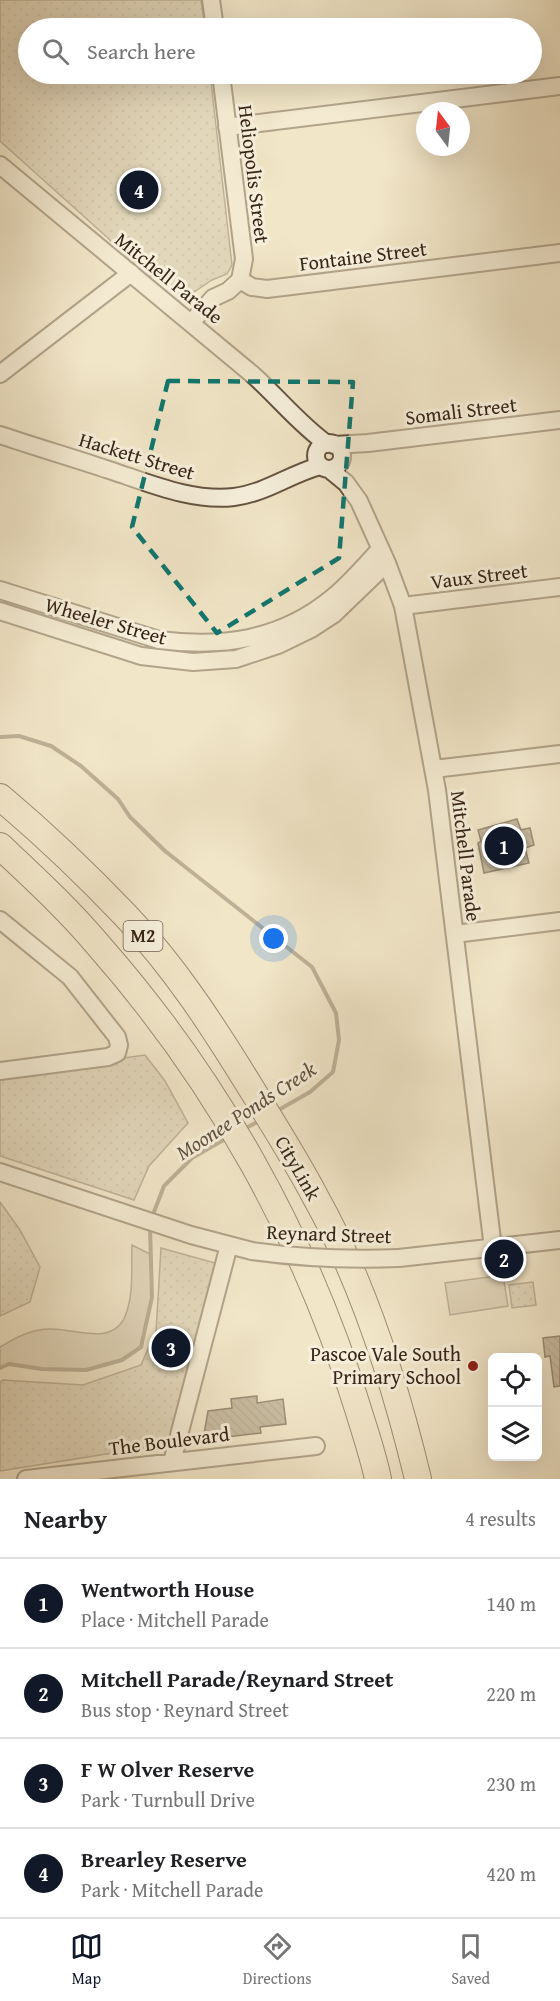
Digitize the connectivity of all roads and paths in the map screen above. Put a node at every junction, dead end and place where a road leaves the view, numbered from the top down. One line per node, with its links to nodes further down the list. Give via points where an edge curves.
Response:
1 (211, 0): 2 (street)
2 (214, 18)
3 (222, 84): 5 (street, Heliopolis Street)
4 (560, 86): 5 (street)
5 (227, 127): 9 (street, Heliopolis Street, via 244,259)
6 (0, 165): 8 (street, Mitchell Parade)
7 (560, 253): 9 (street, Fontaine Street, via 267,289)
8 (131, 273): 10 (street, Mitchell Parade); 11 (street)
9 (240, 280): 10 (street, via 213,298)
10 (191, 323): 14 (street, Mitchell Parade, via 272,392)
11 (0, 375)
12 (560, 420): 14 (street, Somali Street, via 368,443)
13 (0, 435): 14 (street, Hackett Street, via 190,495 218,497 249,494 281,483)
14 (328, 456): 15 (street, Mitchell Parade, via 359,501)
15 (384, 556): 17 (street, Wheeler Street, via 318,608 266,634 229,642 159,640); 18 (street, Mitchell Parade); 19 (street, Wheeler Street, via 334,614 278,645 236,659 194,662 141,656)
16 (560, 587): 18 (street, Vaux Street)
17 (0, 590)
18 (403, 606): 21 (street, Mitchell Parade)
19 (0, 611)
20 (560, 754): 21 (street)
21 (434, 769): 26 (street, Mitchell Parade)
22 (0, 797): 36 (highway, CityLink / M2, via 127,917 213,1027 258,1099 317,1199 354,1277 372,1322)
23 (0, 846): 35 (highway, CityLink / M2, via 106,953 182,1050 227,1118 285,1223 334,1334)
24 (0, 920): 27 (street, via 70,977 117,1037 119,1045 117,1053 108,1057)
25 (560, 921): 26 (street)
26 (455, 934): 31 (street, Mitchell Parade)
27 (0, 1071)
28 (0, 1172): 30 (street, Reynard Street)
29 (560, 1240): 31 (street, Reynard Street)
30 (229, 1245): 31 (street, Reynard Street, bridge, via 289,1257 326,1259 399,1258); 33 (street)
31 (493, 1248)
32 (316, 1446): 33 (street, The Boulevard)
33 (172, 1462): 34 (street, The Boulevard)
34 (27, 1479)
35 (378, 1479)
36 (418, 1479)

